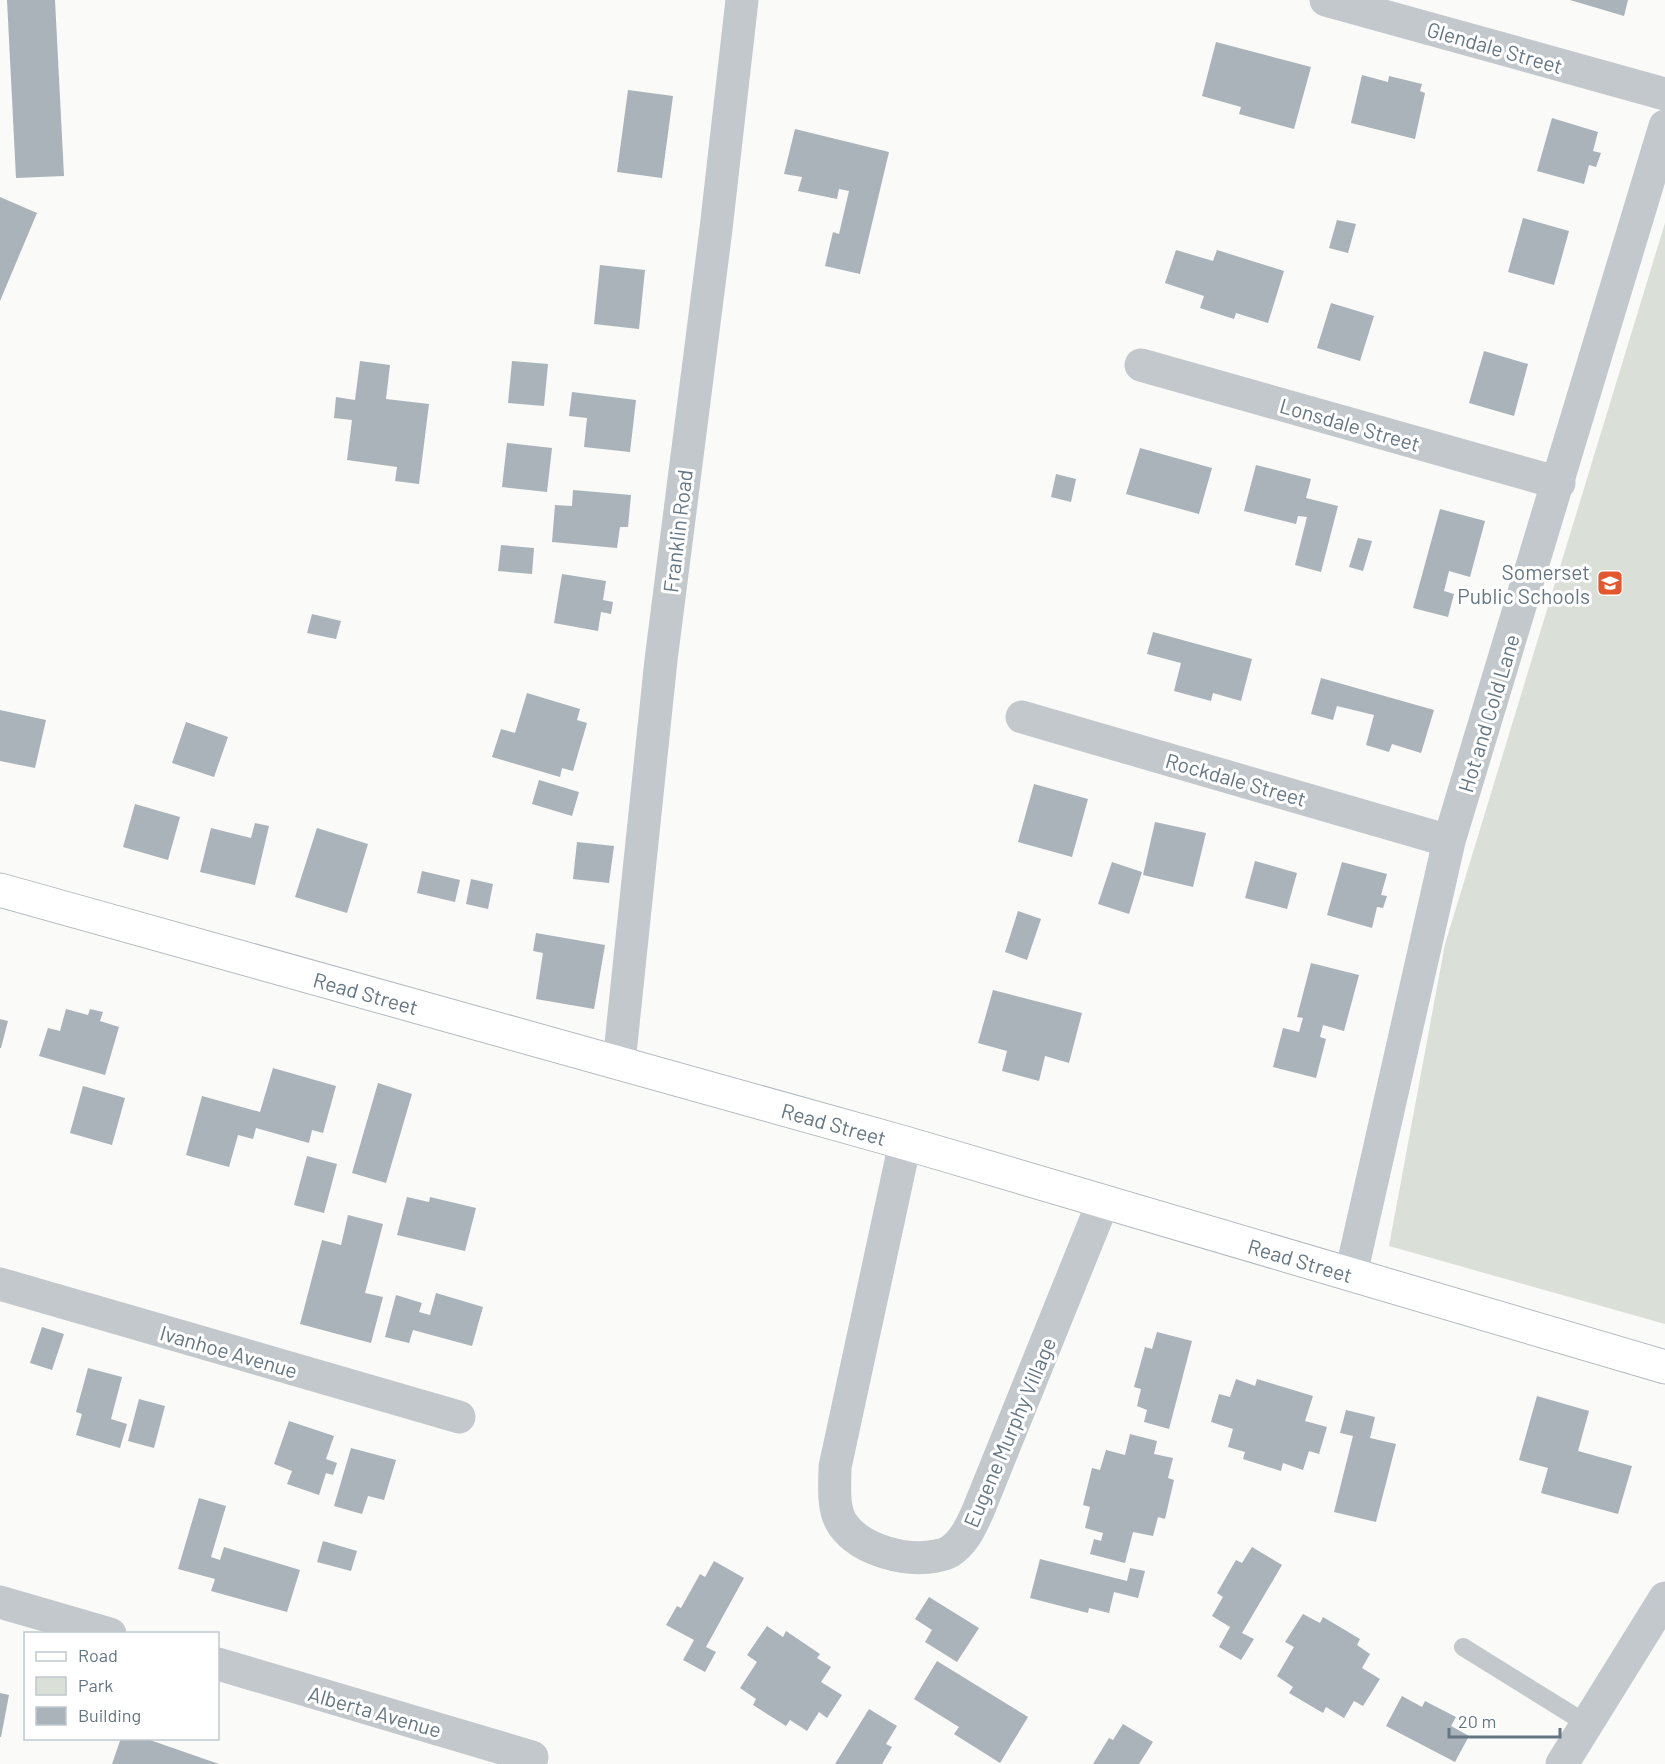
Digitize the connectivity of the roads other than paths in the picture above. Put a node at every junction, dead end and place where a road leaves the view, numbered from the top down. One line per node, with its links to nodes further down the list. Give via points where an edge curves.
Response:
1 (742, 0): 10 (street, Franklin Road, via 661,660)
2 (1326, 0): 3 (street, Glendale Street)
3 (1665, 94)
4 (1665, 126): 6 (street, Hot and Cold Lane)
5 (1141, 365): 6 (street, Lonsdale Street)
6 (1559, 483): 8 (street, Hot and Cold Lane)
7 (1022, 717): 8 (street, Rockdale Street)
8 (1449, 841): 13 (street, Hot and Cold Lane)
9 (0, 890): 10 (main road, Read Street)
10 (619, 1062): 11 (main road, Read Street)
11 (905, 1143): 12 (main road, Read Street); 12 (street, Eugene Murphy Village, via 835,1467 835,1505 843,1525 865,1545 897,1556 923,1558 948,1553 966,1536)
12 (1103, 1202): 13 (main road, Read Street)
13 (1351, 1274): 15 (main road, Read Street)
14 (0, 1284): 16 (street, Ivanhoe Avenue)
15 (1665, 1367)
16 (459, 1418)
17 (1665, 1598): 22 (street)
18 (0, 1602): 19 (street)
19 (103, 1632)
20 (1463, 1647): 22 (lane)
21 (219, 1664): 23 (street, Alberta Avenue)
22 (1587, 1724): 24 (street)
23 (532, 1757)
24 (1562, 1764)

